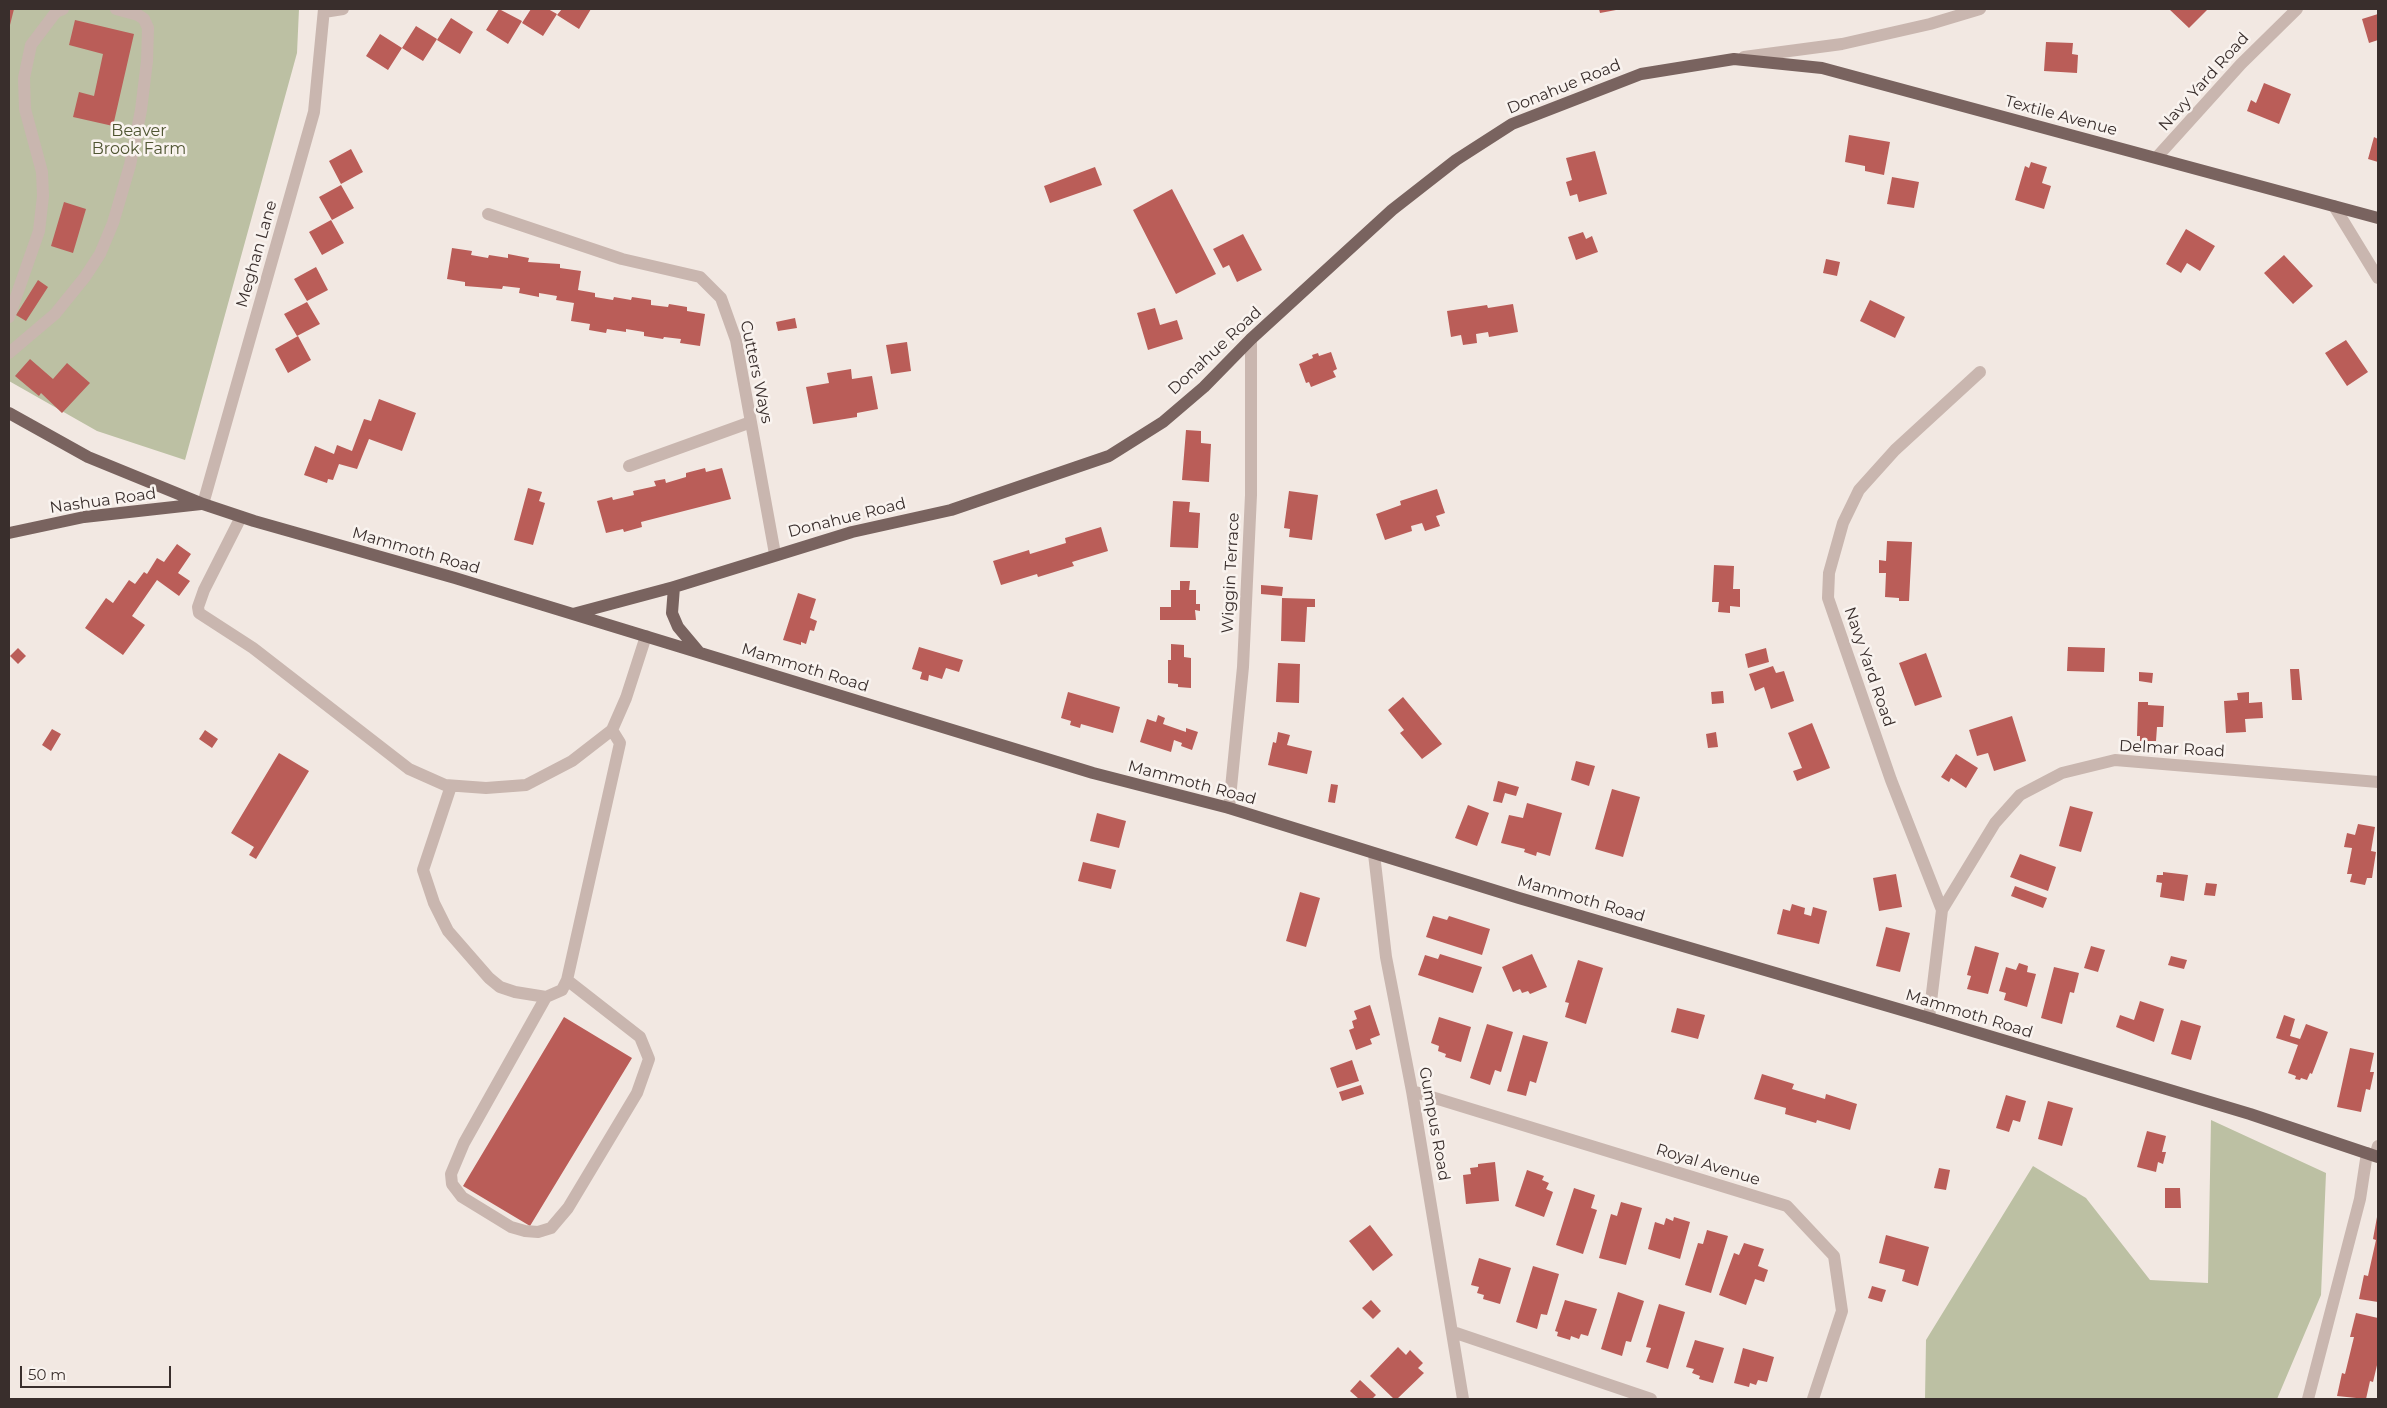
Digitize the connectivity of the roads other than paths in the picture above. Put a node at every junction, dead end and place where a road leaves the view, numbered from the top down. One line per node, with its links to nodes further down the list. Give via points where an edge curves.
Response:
1 (63, 9): 13 (street, via 56,12 31,45 24,78 25,109 42,172 43,196 39,231)
2 (116, 9): 15 (street, via 138,15 148,28 140,110 120,201 108,236 85,277 56,314)
3 (343, 9): 5 (street)
4 (2297, 9): 8 (street, Navy Yard Road, via 2246,58)
5 (324, 10): 20 (street, Meghan Lane, via 314,112)
6 (1973, 10): 7 (street, via 1842,44)
7 (1734, 59): 8 (main road, Textile Avenue, via 1822,68); 14 (main road, Donahue Road, via 1641,74 1512,124 1456,160 1392,210)
8 (2157, 158): 9 (main road, Textile Avenue)
9 (2334, 206): 11 (main road, Textile Avenue); 12 (street)
10 (488, 214): 18 (street, Cutters Ways, via 622,259 700,277 721,298 736,340)
11 (2378, 218)
12 (2378, 278)
13 (9, 317)
14 (1251, 339): 23 (main road, Donahue Road, via 1204,387 1163,422 1109,456 951,510 852,532); 31 (street, Wiggin Terrace, via 1251,495 1243,667)
15 (9, 353)
16 (1980, 372): 33 (street, Navy Yard Road, via 1895,450 1859,490 1843,523 1830,573 1828,598 1891,780)
17 (9, 413): 20 (main road, Mammoth Road, via 88,457)
18 (751, 422): 19 (street); 23 (street, Cutters Ways)
19 (628, 466)
20 (203, 504): 21 (main road, Mammoth Road); 22 (main road, Nashua Road, via 84,517)
21 (242, 517): 25 (main road, Mammoth Road); 30 (street, via 204,590 199,612 253,648 408,769)
22 (9, 533)
23 (775, 554): 24 (main road, Donahue Road)
24 (674, 587): 25 (main road, Donahue Road); 27 (main road, via 672,613 678,627)
25 (571, 614): 26 (main road, Mammoth Road)
26 (646, 636): 27 (main road, Mammoth Road); 28 (street)
27 (699, 652): 31 (main road, Mammoth Road, via 1092,773)
28 (612, 730): 30 (street, via 572,761 526,786); 34 (street, via 620,743)
29 (2378, 782): 33 (street, Delmar Road, via 2115,760 2062,773 2020,795 1995,823)
30 (452, 786): 35 (street, via 423,870 434,903 448,931 489,978 500,987 515,992)
31 (1229, 808): 32 (main road, Mammoth Road)
32 (1374, 854): 36 (main road, Mammoth Road); 37 (street, Gumpus Road, via 1386,957)
33 (1942, 910): 36 (street, Navy Yard Road)
34 (567, 980): 35 (street, via 562,990); 35 (street, via 640,1037 649,1059 637,1093 568,1208 551,1228 538,1232 511,1227 462,1197 452,1184 451,1174 464,1143)
35 (546, 997)
36 (1929, 1018): 38 (main road, Mammoth Road)
37 (1412, 1091): 39 (street, Gumpus Road); 42 (street, Royal Avenue, via 1787,1206 1834,1256 1842,1311)
38 (2375, 1153): 43 (street)
39 (1453, 1332): 40 (street, Gumpus Road); 41 (street)
40 (1462, 1399)
41 (1651, 1399)
42 (1813, 1399)
43 (2308, 1399)

